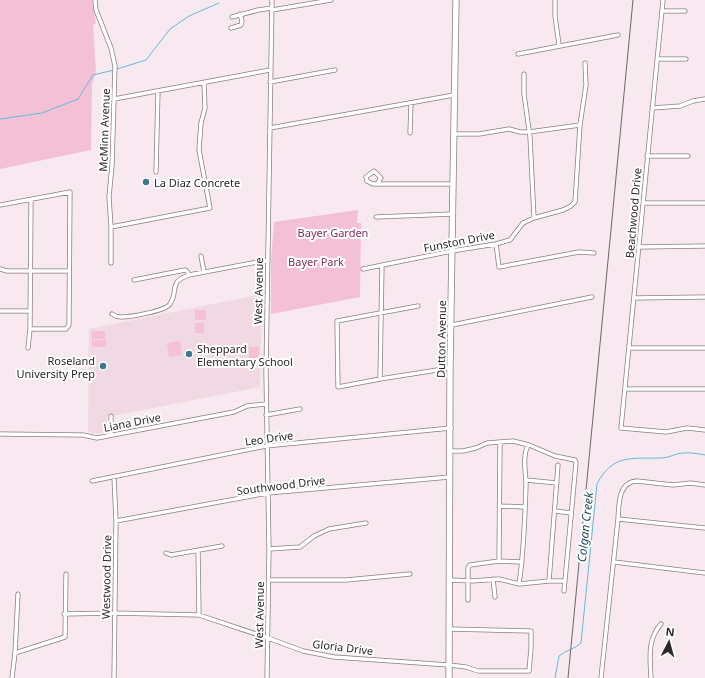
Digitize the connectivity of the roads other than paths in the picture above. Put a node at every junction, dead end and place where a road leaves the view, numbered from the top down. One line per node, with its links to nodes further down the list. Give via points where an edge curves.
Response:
1 (95, 0): 27 (street, McMinn Avenue, via 115,66)
2 (272, 0): 7 (street, West Avenue)
3 (331, 0): 7 (street)
4 (456, 0): 25 (main road, Dutton Avenue)
5 (555, 0): 14 (street)
6 (663, 0): 8 (street, Beachwood Drive)
7 (272, 9): 10 (street); 19 (street, West Avenue)
8 (662, 11): 9 (street); 16 (street, Beachwood Drive)
9 (686, 11)
10 (240, 14): 11 (street); 12 (street, via 240,25)
11 (232, 17)
12 (231, 28)
13 (618, 35): 14 (street)
14 (559, 45): 15 (street)
15 (518, 54)
16 (657, 59): 17 (street); 29 (street, Beachwood Drive)
17 (686, 59)
18 (585, 63): 30 (street, Funston Drive, via 586,85)
19 (270, 70): 22 (street, West Avenue); 23 (street)
20 (335, 70): 22 (street)
21 (524, 74): 32 (street, via 524,94)
22 (270, 82): 31 (street, West Avenue)
23 (204, 83): 24 (street); 47 (street, via 199,150 210,208)
24 (158, 91): 27 (street); 37 (street)
25 (454, 95): 28 (street); 34 (main road, Dutton Avenue)
26 (705, 98): 29 (street, via 680,106)
27 (114, 99): 47 (street, McMinn Avenue, via 109,197)
28 (411, 103): 31 (street); 33 (street)
29 (652, 108): 35 (street, Beachwood Drive)
30 (580, 125): 32 (street); 46 (street, Funston Drive, via 575,202 563,210)
31 (270, 128): 54 (street, West Avenue)
32 (530, 132): 34 (street, via 509,130); 46 (street)
33 (410, 133)
34 (454, 134): 39 (main road, Dutton Avenue)
35 (647, 156): 36 (street); 41 (street, Beachwood Drive)
36 (688, 156)
37 (156, 172)
38 (377, 184): 39 (street)
39 (453, 184): 44 (main road, Dutton Avenue)
40 (31, 200): 43 (street); 59 (street); 60 (street, via 70,192)
41 (643, 203): 42 (street); 50 (street, Beachwood Drive)
42 (705, 203)
43 (0, 205)
44 (453, 214): 45 (street); 51 (main road, Dutton Avenue)
45 (376, 217)
46 (534, 218): 48 (street, Funston Drive, via 523,223 510,240)
47 (111, 227): 55 (street, McMinn Avenue)
48 (496, 244): 51 (street, Funston Drive); 52 (street, via 499,266 579,252)
49 (705, 246): 50 (street)
50 (639, 247): 65 (street, Beachwood Drive)
51 (452, 251): 56 (street, Funston Drive); 72 (main road, Dutton Avenue)
52 (594, 253)
53 (201, 256): 61 (street)
54 (268, 260): 61 (street); 81 (street, West Avenue)
55 (111, 263)
56 (382, 265): 57 (street, Funston Drive); 70 (street)
57 (363, 269)
58 (0, 270): 59 (street)
59 (30, 271): 60 (street); 69 (street)
60 (69, 272): 73 (street, via 68,328)
61 (204, 272): 62 (street)
62 (189, 275): 63 (street, via 185,270); 71 (street, via 177,282 170,305 164,309 125,317)
63 (134, 280)
64 (592, 297): 72 (street)
65 (634, 298): 66 (street); 75 (street, Beachwood Drive)
66 (705, 298)
67 (418, 306): 70 (street)
68 (0, 311): 69 (street)
69 (30, 311): 73 (street)
70 (381, 312): 78 (street); 78 (street, via 336,321 338,388)
71 (112, 314)
72 (452, 325): 77 (main road, Dutton Avenue)
73 (30, 329): 74 (street)
74 (28, 348)
75 (629, 348): 76 (street); 79 (street, Beachwood Drive)
76 (705, 348)
77 (450, 368): 78 (street); 85 (main road, Dutton Avenue)
78 (380, 379)
79 (625, 389): 80 (street); 86 (street, Beachwood Drive, via 621,428 666,432 687,428)
80 (705, 389)
81 (266, 404): 83 (street, West Avenue); 88 (street, Liana Drive)
82 (300, 409): 83 (street)
83 (266, 415): 91 (street, West Avenue)
84 (111, 416): 88 (street)
85 (450, 428): 91 (street, Leo Drive); 92 (main road, Dutton Avenue)
86 (705, 430)
87 (0, 434): 88 (street, Liana Drive, via 80,435 97,438)
88 (111, 435)
89 (500, 442): 90 (street, via 513,441); 92 (street, via 487,443 463,451); 101 (street)
90 (528, 445): 96 (street, via 525,451); 104 (street, via 555,456 575,460)
91 (266, 446): 94 (street, Leo Drive); 100 (street, West Avenue)
92 (450, 451): 95 (main road, Dutton Avenue)
93 (558, 465): 98 (street)
94 (114, 477): 97 (street, Leo Drive); 106 (street, Westwood Drive)
95 (450, 477): 100 (street, Southwood Drive); 121 (main road, Dutton Avenue)
96 (526, 480): 98 (street); 102 (street)
97 (92, 481)
98 (557, 483): 103 (street)
99 (705, 485): 105 (street, via 632,481 621,493)
100 (268, 493): 106 (street, Southwood Drive); 111 (street, West Avenue)
101 (499, 506): 102 (street); 113 (street)
102 (525, 507): 114 (street)
103 (555, 511): 104 (street); 123 (street)
104 (571, 513): 124 (street)
105 (618, 518): 108 (street); 115 (street)
106 (116, 521): 130 (street, Westwood Drive)
107 (366, 523): 111 (street, via 329,529 300,547)
108 (705, 528)
109 (222, 546): 110 (street)
110 (198, 550): 112 (street, via 171,555); 132 (street)
111 (269, 550): 120 (street, West Avenue)
112 (166, 552)
113 (499, 561): 114 (street); 122 (street, via 470,565)
114 (522, 562): 125 (street)
115 (614, 562): 116 (street); 142 (street)
116 (705, 573)
117 (66, 574): 131 (street)
118 (410, 574): 120 (street, via 346,580)
119 (493, 579): 122 (street); 125 (street); 128 (street)
120 (269, 580): 135 (street, West Avenue)
121 (450, 580): 122 (street); 134 (main road, Dutton Avenue)
122 (468, 581): 129 (street)
123 (549, 581): 124 (street); 125 (street)
124 (565, 581): 126 (street)
125 (519, 584)
126 (564, 591)
127 (18, 594): 136 (street)
128 (495, 597)
129 (468, 600)
130 (114, 613): 131 (street, Gloria Drive); 132 (street, Gloria Drive); 139 (street, Westwood Drive)
131 (64, 614): 136 (street, via 65,637)
132 (199, 615): 135 (street, Gloria Drive)
133 (661, 624): 143 (street, via 654,632 650,653)
134 (449, 629): 137 (main road, Dutton Avenue); 137 (street, Gloria Drive, via 532,632 529,671 478,671)
135 (268, 638): 137 (street, Gloria Drive, via 303,651 334,656); 140 (street, West Avenue)
136 (15, 653): 138 (street)
137 (449, 665): 141 (main road, Dutton Avenue)
138 (12, 678)
139 (114, 678)
140 (267, 678)
141 (449, 678)
142 (601, 678)
143 (651, 678)

